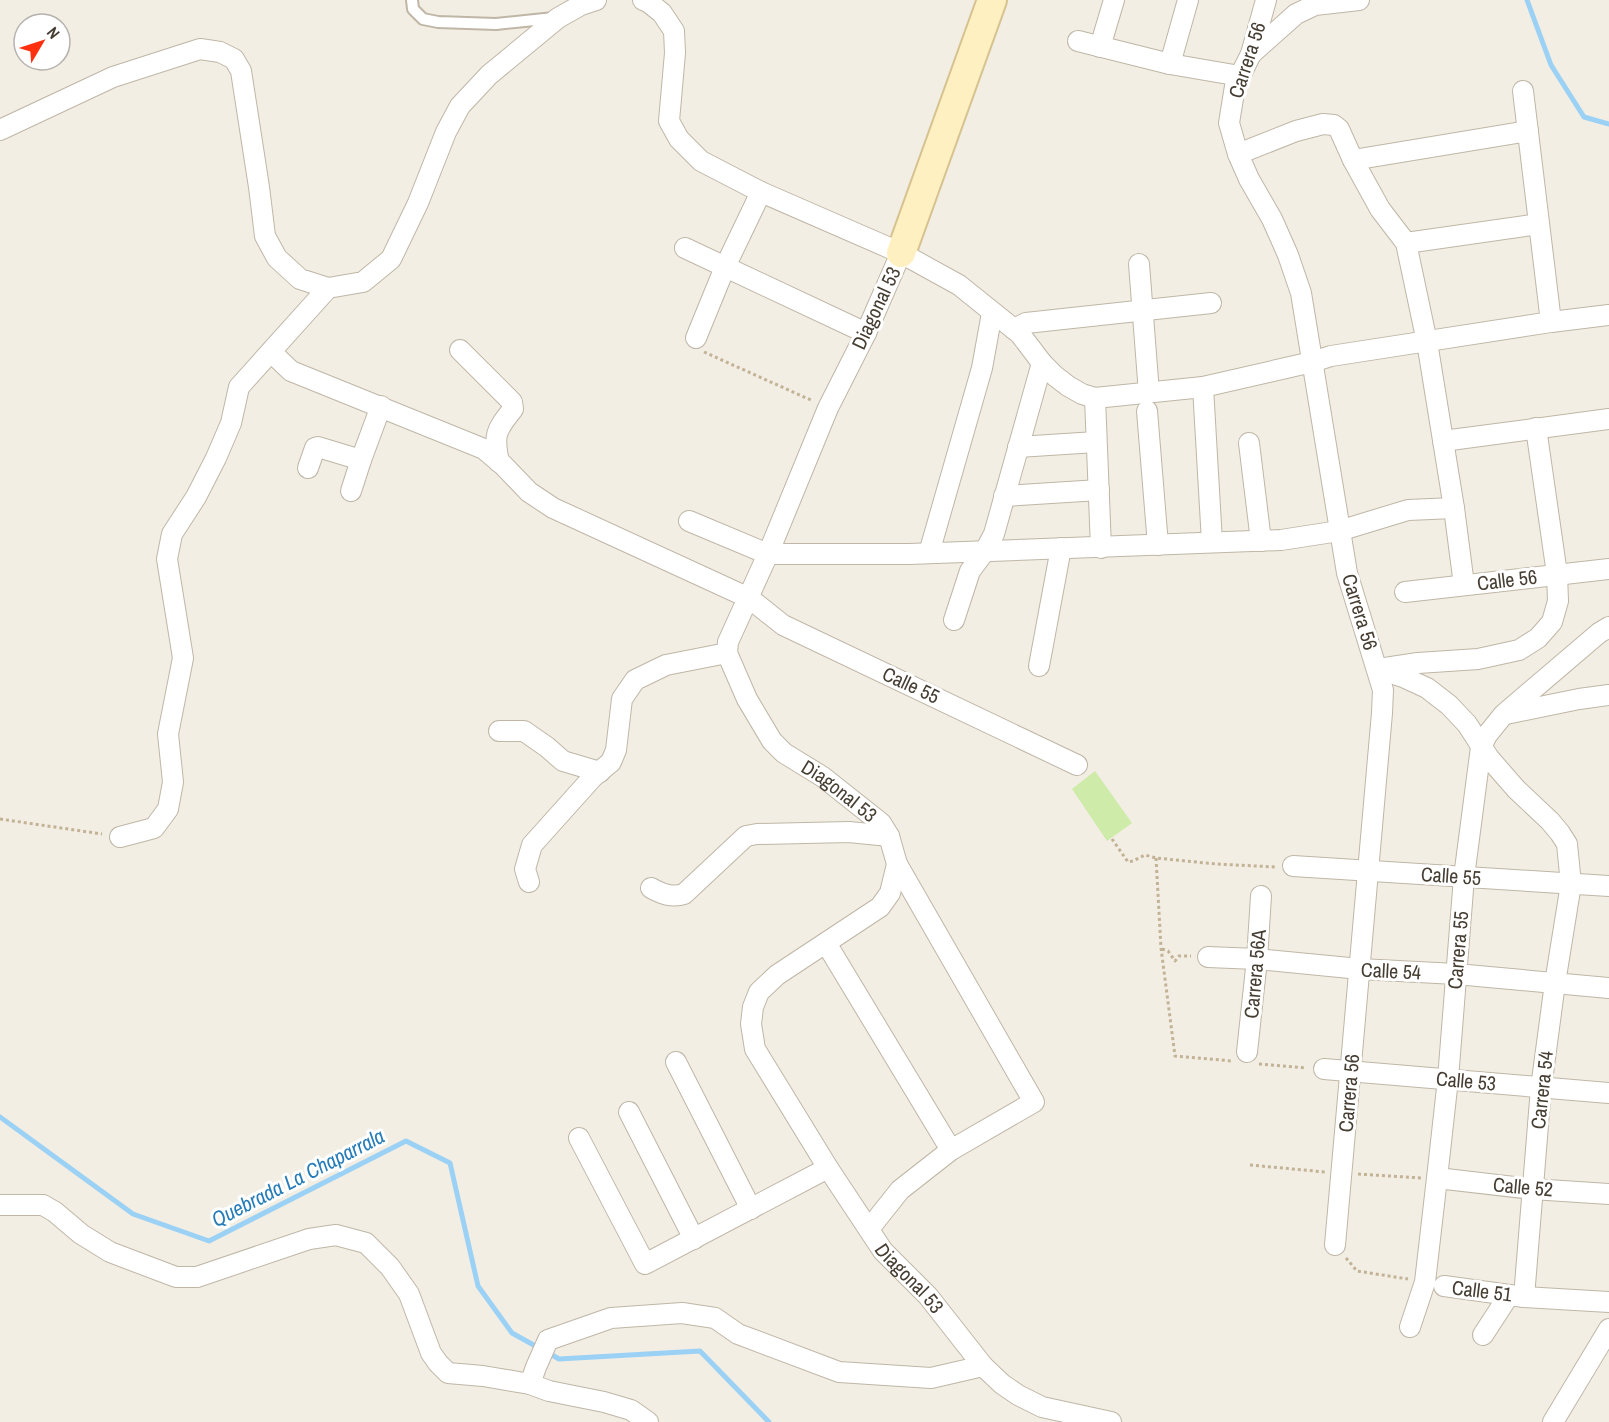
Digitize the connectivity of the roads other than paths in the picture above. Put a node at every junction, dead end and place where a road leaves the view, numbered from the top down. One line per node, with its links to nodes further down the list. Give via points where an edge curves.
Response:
1 (412, 0): 9 (lane, via 413,9 423,19 438,22 496,24)
2 (597, 0): 9 (street)
3 (643, 0): 20 (street, via 662,13 674,31 669,121 679,139 701,161)
4 (992, 0): 24 (street, Diagonal 53)
5 (1114, 0): 11 (street)
6 (1188, 0): 13 (street)
7 (1266, 0): 12 (street, Carrera 56)
8 (1359, 0): 12 (street, via 1315,5 1296,14)
9 (558, 18): 27 (street, via 489,75 460,106 391,259 363,282)
10 (1078, 41): 11 (street)
11 (1100, 46): 13 (street)
12 (1251, 54): 14 (street, Carrera 56)
13 (1170, 64): 14 (street)
14 (1240, 76): 18 (street, Carrera 56, via 1229,123)
15 (1523, 91): 17 (street)
16 (0, 130): 27 (street, via 113,77 200,49 220,52 234,59 242,71 265,236 277,258 300,279)
17 (1528, 131): 19 (street); 21 (street)
18 (1238, 154): 19 (street, via 1323,124 1339,129); 39 (street, Carrera 56, via 1288,255 1301,293)
19 (1353, 160): 22 (street, via 1380,209)
20 (761, 192): 24 (street); 26 (street)
21 (1539, 224): 22 (street); 32 (street)
22 (1406, 243): 36 (street)
23 (685, 248): 26 (street)
24 (901, 253): 30 (street, via 958,285); 34 (street, Diagonal 53)
25 (1139, 264): 29 (street)
26 (725, 267): 34 (street); 35 (street)
27 (328, 288): 38 (street)
28 (1211, 303): 29 (street)
29 (1142, 310): 33 (street, via 1026,323); 43 (street)
30 (992, 313): 33 (street); 66 (street, via 982,368)
31 (1609, 315): 32 (street)
32 (1551, 322): 36 (street)
33 (1014, 329): 40 (street)
34 (866, 333): 67 (street, Diagonal 53, via 828,408)
35 (696, 338)
36 (1428, 342): 39 (street); 47 (street)
37 (460, 350): 52 (street, via 512,402 513,409 497,431)
38 (271, 352): 44 (street, Calle 55, via 291,370); 85 (street, via 239,387 231,423 216,458 172,534 167,559 183,658 168,734 173,782 168,809 154,828)
39 (1312, 362): 41 (street); 59 (street, Carrera 56)
40 (1042, 363): 42 (street, via 1068,386); 50 (street)
41 (1203, 387): 43 (street); 61 (street)
42 (1095, 398): 43 (street); 48 (street)
43 (1148, 402): 62 (street)
44 (381, 406): 51 (street); 52 (street, Calle 55, via 484,449)
45 (1609, 418): 46 (street)
46 (1536, 428): 47 (street); 69 (street)
47 (1443, 441): 57 (street)
48 (1096, 442): 50 (street); 54 (street)
49 (1248, 443): 60 (street)
50 (1018, 447): 56 (street)
51 (361, 459): 53 (street, via 318,447); 55 (street)
52 (499, 462): 72 (street, Calle 55, via 529,492 553,508)
53 (308, 468)
54 (1099, 490): 56 (street); 64 (street)
55 (351, 491)
56 (1004, 496): 65 (street)
57 (1454, 508): 59 (street, via 1408,510); 70 (street)
58 (689, 521): 67 (street)
59 (1339, 531): 60 (street); 77 (street, Carrera 56, via 1347,573)
60 (1261, 541): 61 (street)
61 (1212, 542): 62 (street)
62 (1158, 545): 64 (street)
63 (1061, 548): 64 (street); 65 (street); 76 (street)
64 (1101, 548)
65 (986, 551): 66 (street); 73 (street, via 970,572)
66 (929, 553): 67 (street)
67 (768, 554): 72 (street, Diagonal 53)
68 (1609, 569): 69 (street, Calle 56)
69 (1557, 574): 70 (street, Calle 56); 77 (street, via 1558,601 1552,622 1539,638 1519,650 1478,659)
70 (1464, 585): 71 (street, Calle 56)
71 (1405, 592)
72 (749, 598): 75 (street, Diagonal 53, via 728,642); 82 (street, Calle 55, via 783,625)
73 (954, 620)
74 (1609, 627): 79 (street, Carrera 55)
75 (727, 653): 83 (street, via 666,665 635,680 622,699 616,750 611,762); 84 (street, Diagonal 53, via 747,699 772,741 881,823)
76 (1039, 666)
77 (1378, 669): 81 (street, Carrera 54, via 1403,676 1435,694 1467,724); 88 (street, Carrera 56, via 1383,690 1382,713)
78 (1609, 695): 79 (street)
79 (1504, 714): 81 (street, Carrera 55)
80 (499, 731): 83 (street, via 524,731 563,761)
81 (1481, 747): 89 (street, Carrera 55); 91 (street, Carrera 54, via 1515,789 1560,832 1567,844)
82 (1077, 765)
83 (600, 772): 90 (street, via 532,845 525,869)
84 (889, 836): 86 (street, Diagonal 53); 93 (street, via 849,832 746,836 684,894 663,894)
85 (120, 837)
86 (897, 864): 95 (street, Diagonal 53, via 891,893 880,907); 111 (street, via 1034,1102)
87 (1293, 866): 88 (street, Calle 55)
88 (1368, 871): 89 (street, Calle 55); 98 (street, Carrera 56)
89 (1464, 877): 91 (street, Calle 55); 99 (street, Carrera 55)
90 (529, 882)
91 (1571, 884): 92 (street, Calle 55); 100 (street, Carrera 54)
92 (1609, 886)
93 (651, 888)
94 (1261, 896): 97 (street, Carrera 56A)
95 (826, 943): 111 (street); 112 (street, Diagonal 53, via 777,975 759,992 751,1024 755,1049)
96 (1208, 957): 97 (street, Calle 54)
97 (1257, 959): 98 (street, Calle 54); 102 (street, Carrera 56A)
98 (1360, 969): 99 (street, Calle 54); 105 (street, Carrera 56)
99 (1456, 974): 100 (street, Calle 54); 106 (street, Carrera 55)
100 (1555, 983): 101 (street, Calle 54); 107 (street, Carrera 54)
101 (1609, 988)
102 (1245, 1059)
103 (676, 1062): 117 (street)
104 (1324, 1069): 105 (street, Calle 53)
105 (1351, 1071): 106 (street, Calle 53); 120 (street, Carrera 56)
106 (1448, 1079): 107 (street, Calle 53); 113 (street, Carrera 55)
107 (1541, 1088): 108 (street, Calle 53); 114 (street, Carrera 54)
108 (1609, 1093)
109 (629, 1112): 119 (street)
110 (579, 1138): 119 (street, via 645,1264)
111 (951, 1150): 118 (street, via 900,1190)
112 (828, 1168): 117 (street); 118 (street, Diagonal 53)
113 (1437, 1178): 114 (street, Calle 52); 121 (street, Carrera 55)
114 (1532, 1190): 115 (street, Calle 52); 122 (street, Carrera 54)
115 (1609, 1194)
116 (0, 1205): 128 (street, via 43,1205 110,1252 176,1277 196,1277 309,1239 336,1235 366,1243 410,1294 431,1353 448,1373)
117 (751, 1209): 119 (street)
118 (869, 1229): 127 (street, Diagonal 53, via 883,1251 928,1296)
119 (694, 1239)
120 (1335, 1245)
121 (1434, 1284): 122 (street, Calle 51); 124 (street, Carrera 55)
122 (1516, 1296): 123 (street, Calle 51); 126 (street)
123 (1609, 1302)
124 (1410, 1327)
125 (1609, 1329): 131 (street)
126 (1483, 1335)
127 (983, 1366): 128 (street, via 931,1378 839,1372 738,1334 715,1318 682,1313 611,1318 548,1340); 130 (street, Diagonal 53, via 1002,1384 1042,1407)
128 (533, 1375): 129 (street, via 549,1391 631,1410)
129 (648, 1422)
130 (1111, 1422)
131 (1553, 1422)

